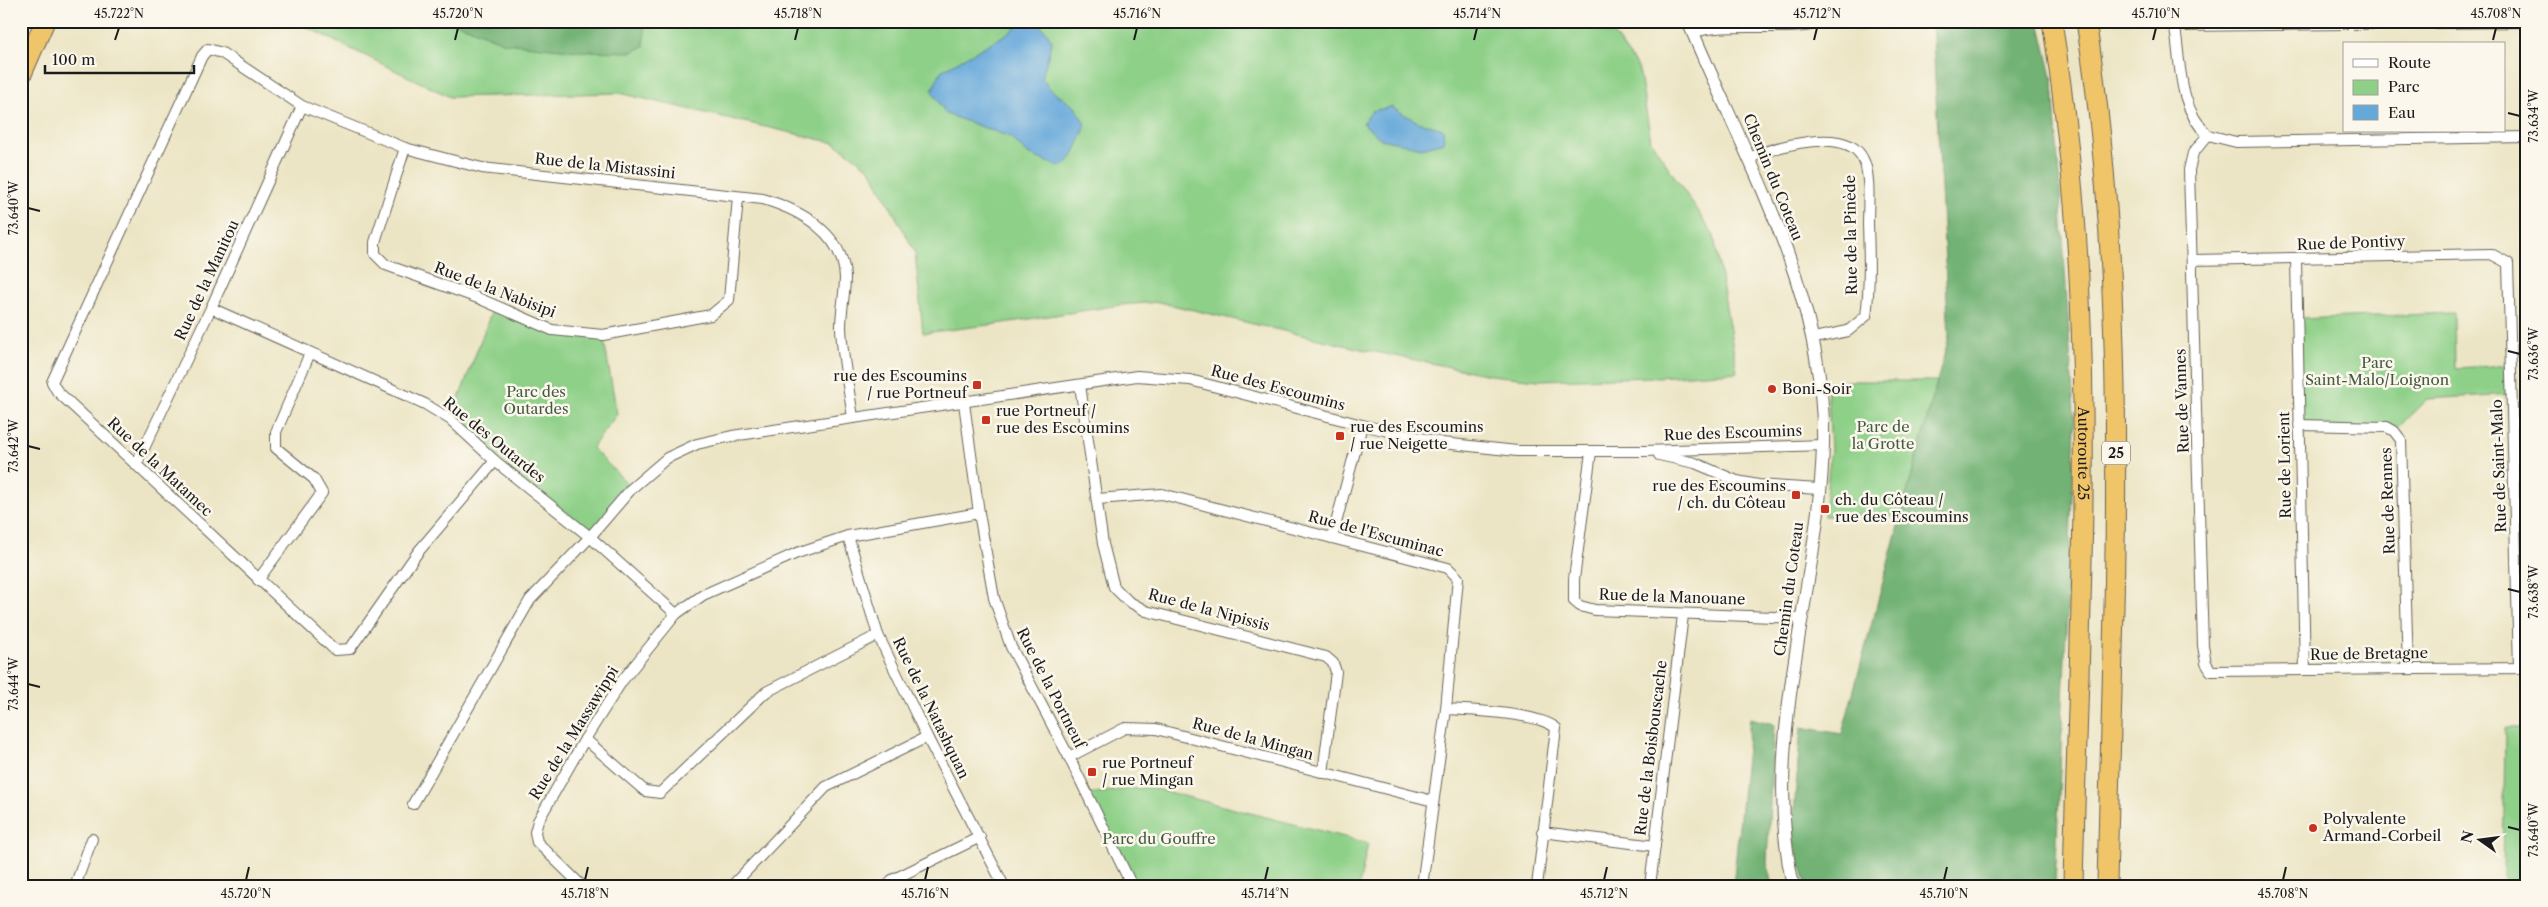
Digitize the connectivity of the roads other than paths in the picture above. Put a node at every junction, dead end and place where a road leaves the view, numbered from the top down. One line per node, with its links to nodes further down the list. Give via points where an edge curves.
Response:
1 (46, 21): 10 (highway)
2 (1688, 21): 8 (street, Chemin du Coteau)
3 (1820, 21): 8 (street, via 1801,26 1708,28)
4 (2052, 21): 69 (highway, Autoroute 25 / 25, via 2074,207 2082,342 2082,522)
5 (2086, 21): 70 (highway, 25, via 2106,186 2116,360)
6 (2527, 22): 7 (street)
7 (2174, 24): 12 (street, via 2186,105 2199,127)
8 (1694, 34): 15 (street, Chemin du Coteau)
9 (208, 50): 11 (street, Rue de la Mistassini, via 222,53); 32 (street, Rue de la Matamec, via 198,65 52,382 57,391)
10 (21, 76)
11 (302, 106): 14 (street, Rue de la Mistassini); 20 (street, Rue de la Manitou)
12 (2208, 135): 13 (street, via 2236,142); 17 (street, Rue de Vannes, via 2192,153 2189,170)
13 (2527, 137)
14 (405, 148): 16 (street, Rue de la Mistassini, via 482,168); 16 (street, Rue de la Nabisipi, via 375,254 386,264 552,330 603,335 711,315 729,300)
15 (1749, 158): 21 (street, Chemin du Coteau, via 1796,278); 21 (street, Rue de la Pinède, via 1818,140 1846,143 1863,158 1867,185 1869,279 1866,316 1848,331)
16 (738, 197): 25 (street, Rue de la Mistassini, via 763,199 790,207 820,228 838,249 845,276 841,328)
17 (2193, 260): 18 (street, Rue de Pontivy); 47 (street, Rue de Vannes, via 2203,646)
18 (2296, 260): 19 (street, Rue de Pontivy, via 2491,254); 27 (street, Rue de Lorient)
19 (2508, 263): 45 (street, Rue de Saint-Malo)
20 (211, 308): 22 (street, Rue des Outardes); 32 (street, Rue de la Manitou)
21 (1814, 338): 28 (street, Chemin du Coteau)
22 (310, 353): 31 (street, Rue des Outardes, via 425,404 451,420); 39 (street, via 276,432 276,448 314,479 322,493)
23 (1080, 386): 24 (street, Rue des Escoumins); 26 (street, Rue des Escoumins, via 1137,376 1190,380); 34 (street, Rue de la Nipissis)
24 (964, 403): 25 (street, Rue des Escoumins); 35 (street, Rue de la Portneuf)
25 (853, 418): 37 (street, Rue des Escoumins, via 697,444 667,458 632,488)
26 (1362, 425): 30 (street, Rue des Escoumins, via 1442,443 1517,451); 38 (street)
27 (2299, 425): 44 (street, Rue de Rennes, via 2387,427 2401,440); 46 (street, Rue de Lorient)
28 (1823, 445): 29 (street, Rue des Escoumins); 33 (street, Chemin du Coteau)
29 (1644, 451): 30 (street, Rue des Escoumins); 33 (street, Rue des Escoumins, via 1695,463 1737,481)
30 (1591, 452): 41 (street, Rue de la Manouane, via 1574,601 1596,610)
31 (496, 461): 37 (street, Rue des Outardes); 39 (street, Rue de la Matamec, via 418,552 350,649 335,650)
32 (136, 465): 39 (street, Rue de la Matamec)
33 (1819, 489): 42 (street, Chemin du Coteau)
34 (1097, 499): 38 (street, Rue de l'Escuminac, via 1162,494); 52 (street, Rue de la Nipissis, via 1103,544 1114,587 1128,600 1146,611 1326,657 1333,663 1336,672)
35 (979, 513): 36 (street, Rue de la Massawippi); 51 (street, Rue de la Portneuf, via 994,598 1011,647)
36 (848, 536): 40 (street, Rue de la Massawippi, via 797,552 712,591); 43 (street, Rue de la Natashquan)
37 (590, 537): 40 (street, Rue des Outardes); 54 (street, Rue des Escoumins, via 530,600)
38 (1332, 538): 48 (street, Rue de l'Escuminac, via 1448,568 1458,578)
39 (258, 580)
40 (676, 614): 50 (street, Rue de la Massawippi, via 622,681)
41 (1683, 615): 42 (street, Rue de la Manouane); 58 (street, Rue de la Boisbouscache)
42 (1802, 618): 68 (street, Chemin du Coteau, via 1782,773 1783,820)
43 (878, 635): 49 (street, Rue de la Natashquan); 50 (street, via 766,692 660,793 645,791)
44 (2408, 668): 45 (street, Rue de Bretagne); 46 (street, Rue de Bretagne)
45 (2523, 668)
46 (2305, 670): 47 (street, Rue de Bretagne)
47 (2211, 671)
48 (1446, 709): 53 (street, Rue de l'Escuminac); 55 (street, via 1488,712 1551,724 1556,728)
49 (927, 737): 56 (street, Rue de la Natashquan); 62 (street, via 826,787)
50 (585, 739): 61 (street, Rue de la Massawippi, via 538,821 535,832 536,842)
51 (1069, 757): 52 (street, Rue de la Mingan, via 1125,728 1151,728); 59 (street, Rue de la Portneuf)
52 (1323, 772): 53 (street, Rue de la Mingan)
53 (1433, 801): 65 (street, Rue de l'Escuminac)
54 (413, 804)
55 (1542, 832): 58 (street); 66 (street)
56 (980, 837): 63 (street, via 892,880); 64 (street, Rue de la Natashquan)
57 (92, 843): 60 (street)
58 (1655, 846): 67 (street, Rue de la Boisbouscache)
59 (1130, 885)
60 (74, 886)
61 (582, 886)
62 (732, 886)
63 (888, 886)
64 (1004, 886)
65 (1422, 886)
66 (1537, 886)
67 (1650, 886)
68 (1792, 886)
69 (2073, 886)
70 (2107, 886)

